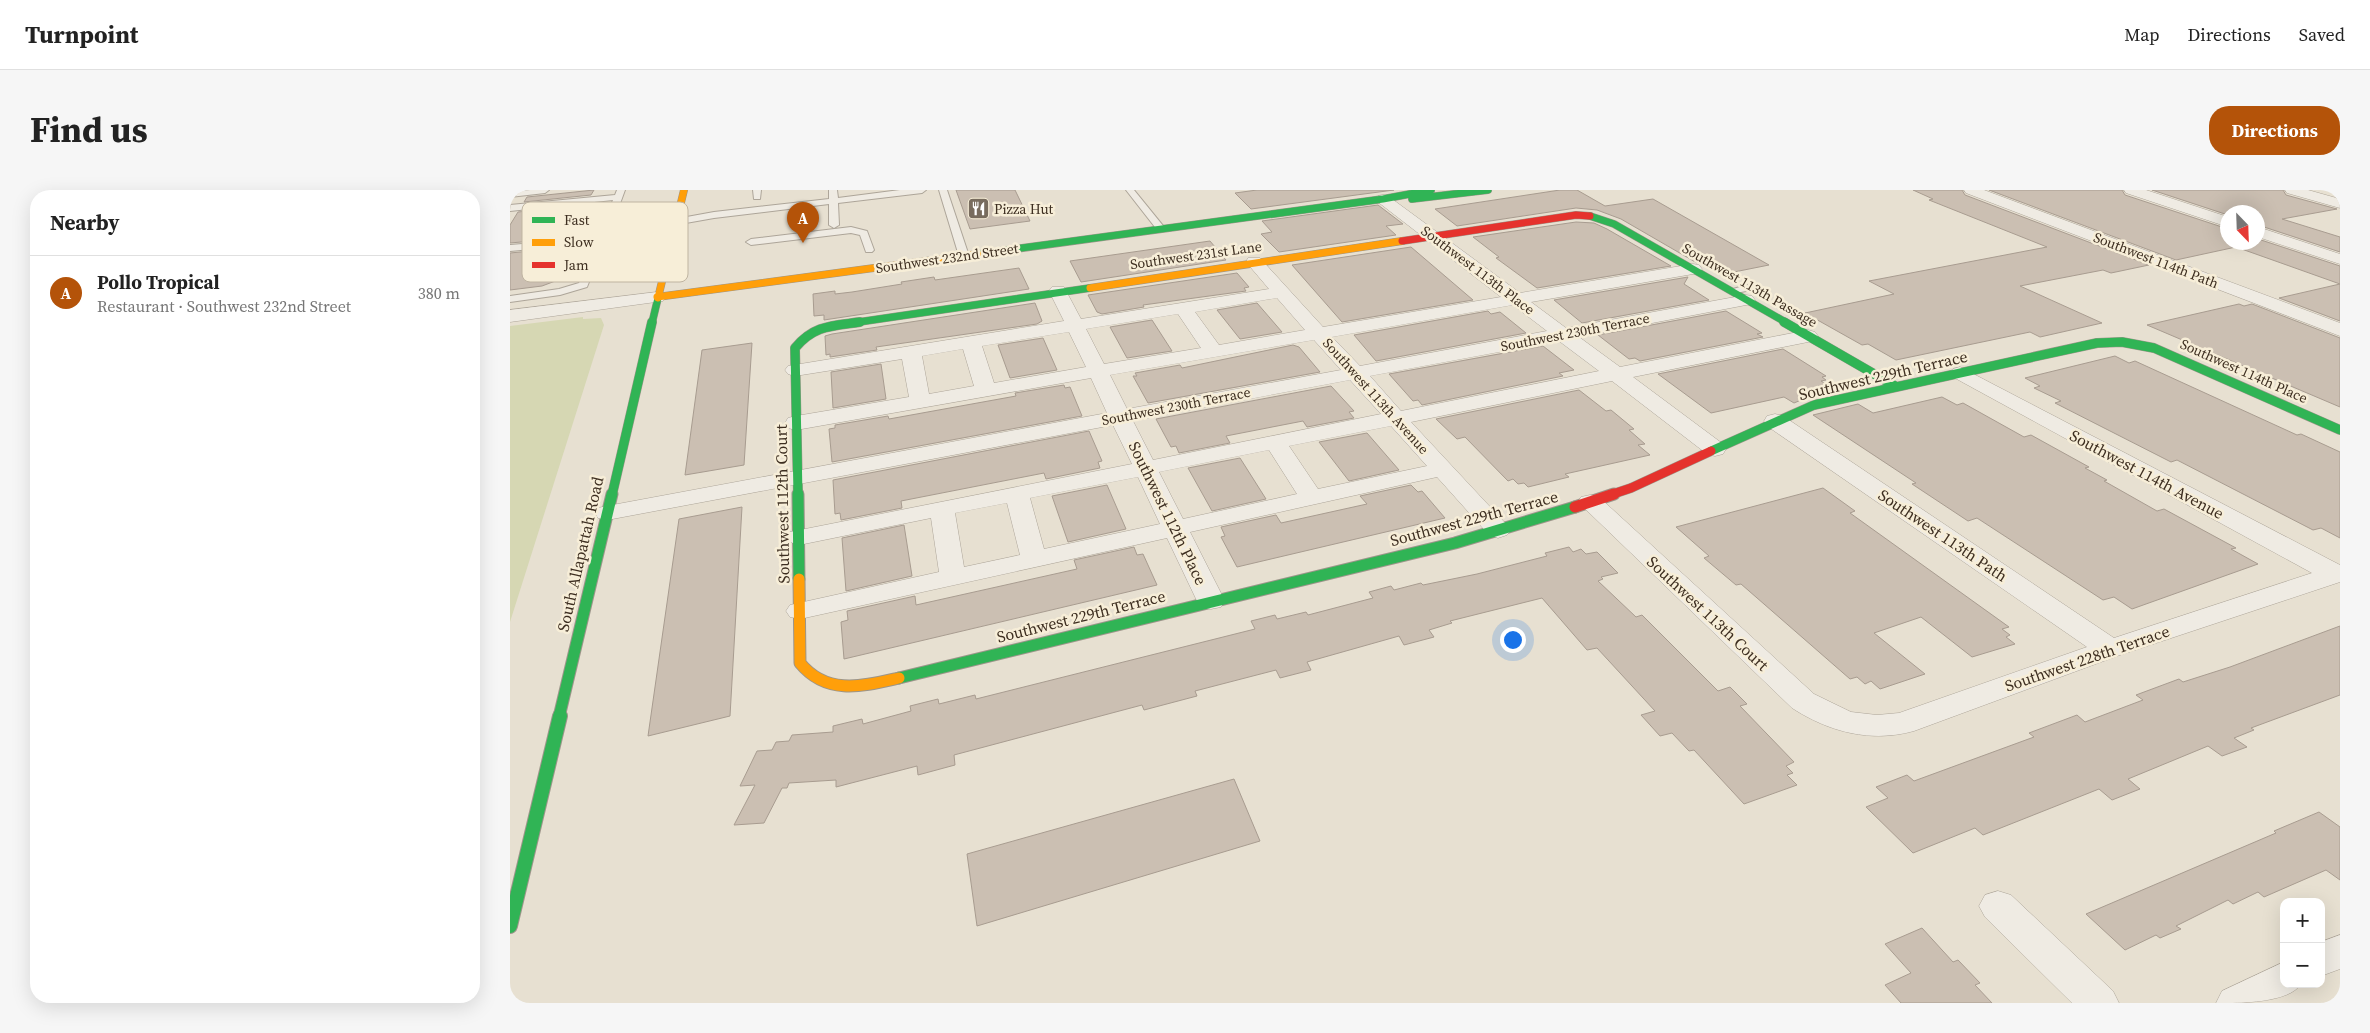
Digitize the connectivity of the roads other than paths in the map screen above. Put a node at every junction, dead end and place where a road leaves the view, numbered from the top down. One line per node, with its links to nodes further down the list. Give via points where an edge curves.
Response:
1 (518, 190): 12 (lane)
2 (545, 190): 12 (lane)
3 (893, 190): 13 (lane)
4 (922, 190): 13 (lane)
5 (943, 190): 28 (lane)
6 (1130, 190): 23 (lane)
7 (1432, 190): 15 (street, Southwest 232nd Street)
8 (1488, 190): 15 (street, Southwest 232nd Street, via 1421,199)
9 (1971, 190): 43 (street, Southwest 114th Path)
10 (2131, 190): 21 (street)
11 (2292, 190): 18 (street)
12 (510, 192)
13 (833, 196): 19 (lane); 22 (lane)
14 (618, 197): 16 (lane); 17 (lane)
15 (1383, 199): 23 (street, Southwest 232nd Street); 25 (street, Southwest 113th Place)
16 (569, 202)
17 (591, 202)
18 (2340, 204)
19 (688, 216)
20 (1587, 216): 25 (street, Southwest 231st Lane, via 1559,217); 31 (street, Southwest 113th Passage, via 1614,224)
21 (2220, 219)
22 (834, 225)
23 (1161, 229): 28 (street, Southwest 232nd Street)
24 (2265, 234): 29 (street)
25 (1433, 236): 30 (street, Southwest 231st Lane); 39 (street, Southwest 113th Place)
26 (751, 242): 27 (lane, via 851,230 864,233)
27 (869, 250)
28 (964, 256): 37 (street, Southwest 232nd Street)
29 (2340, 259)
30 (1254, 262): 34 (street, Southwest 231st Lane); 35 (street, Southwest 113th Avenue)
31 (1693, 269): 36 (street, Southwest 113th Passage); 39 (street)
32 (586, 282): 38 (lane, via 580,287 560,292)
33 (661, 282): 37 (street, South Allapattah Road)
34 (1058, 291): 42 (street, Southwest 112th Place); 44 (street, Southwest 231st Lane, via 836,325)
35 (1282, 292): 40 (street); 45 (street, Southwest 113th Avenue)
36 (1741, 293): 46 (street, Southwest 230th Terrace); 47 (street, Southwest 113th Passage)
37 (657, 297): 41 (street, Southwest 232nd Street); 74 (street, South Allapattah Road)
38 (510, 299)
39 (1518, 300): 45 (street); 46 (street, Southwest 113th Place)
40 (1183, 308): 42 (street); 51 (street)
41 (510, 316)
42 (1075, 325): 48 (street); 53 (street, Southwest 112th Place)
43 (2340, 330)
44 (811, 333): 52 (street, Southwest 112th Court, via 796,346)
45 (1320, 334): 51 (street); 54 (street, Southwest 113th Avenue)
46 (1562, 334): 54 (street, Southwest 230th Terrace); 56 (street, Southwest 113th Place)
47 (1808, 336): 56 (street); 57 (street, Southwest 113th Passage)
48 (971, 342): 50 (street); 58 (street)
49 (2135, 344): 55 (street, Southwest 229th Terrace, via 2097,343); 64 (street, Southwest 114th Place, via 2161,350)
50 (911, 352): 52 (street); 59 (street)
51 (1214, 352): 53 (street)
52 (795, 370): 63 (street, Southwest 112th Court)
53 (1098, 372): 58 (street); 60 (street, Southwest 112th Place)
54 (1355, 373): 60 (street, Southwest 230th Terrace); 61 (street, Southwest 113th Avenue)
55 (1960, 373): 57 (street, Southwest 229th Terrace); 79 (street, Southwest 114th Avenue)
56 (1615, 374): 61 (street); 66 (street, Southwest 113th Place)
57 (1895, 386): 62 (street, Southwest 229th Terrace, via 1814,406)
58 (986, 391): 59 (street)
59 (920, 402): 63 (street)
60 (1120, 416): 67 (street, Southwest 112th Place); 69 (street, Southwest 230th Terrace)
61 (1396, 418): 65 (street); 68 (street, Southwest 113th Avenue)
62 (1775, 421): 66 (street, Southwest 229th Terrace); 83 (street, Southwest 113th Path)
63 (796, 423): 69 (street, Southwest 112th Court)
64 (2340, 430)
65 (1275, 442): 67 (street); 71 (street)
66 (1715, 449): 72 (street, Southwest 229th Terrace, via 1631,488)
67 (1146, 468): 70 (street); 75 (street, Southwest 112th Place)
68 (1443, 469): 71 (street); 76 (street, Southwest 113th Avenue)
69 (799, 477): 74 (street, Southwest 230th Terrace); 77 (street, Southwest 112th Court)
70 (1017, 495): 73 (street); 78 (street)
71 (1312, 498): 75 (street)
72 (1590, 502): 76 (street, Southwest 229th Terrace); 85 (street, Southwest 113th Court, via 1803,701)
73 (942, 510): 77 (street); 80 (street)
74 (607, 512): 87 (street, South Allapattah Road)
75 (1175, 528): 78 (street); 81 (street, Southwest 112th Place)
76 (1498, 530): 81 (street, Southwest 229th Terrace)
77 (799, 537): 82 (street, Southwest 112th Court)
78 (1034, 559): 80 (street)
79 (2337, 574): 83 (street, Southwest 228th Terrace)
80 (953, 578): 82 (street)
81 (1211, 601): 84 (street, Southwest 229th Terrace, via 868,685 827,684)
82 (800, 611): 84 (street, Southwest 112th Court, via 798,657 802,669)
83 (2110, 650): 85 (street, Southwest 228th Terrace, via 1903,723 1878,726)
84 (810, 677)
85 (1832, 716)
86 (1998, 906): 91 (street)
87 (510, 926)
88 (2340, 951): 89 (street)
89 (2325, 958)
90 (2280, 981): 92 (street)
91 (2099, 1003)
92 (2236, 1003)

